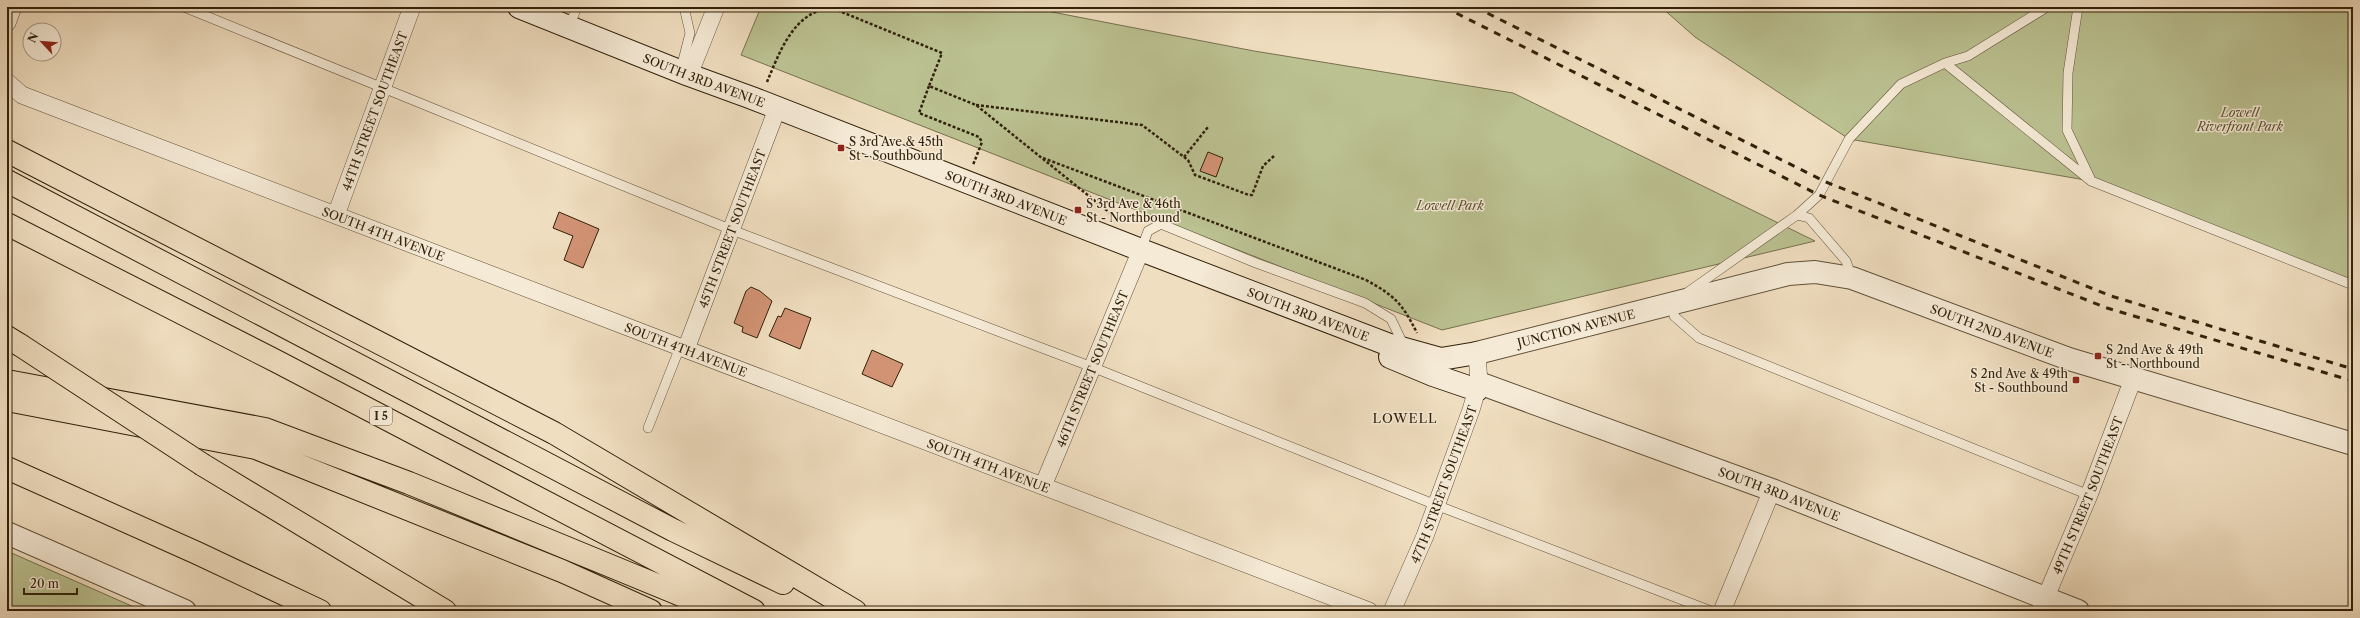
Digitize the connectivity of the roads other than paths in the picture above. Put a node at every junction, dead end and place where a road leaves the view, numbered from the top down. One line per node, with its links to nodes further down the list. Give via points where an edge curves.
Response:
1 (13, 7): 10 (street)
2 (184, 7): 15 (lane)
3 (412, 7): 15 (street, 44TH STREET SOUTHEAST)
4 (519, 7): 11 (street, SOUTH 3RD AVENUE)
5 (577, 7): 11 (lane)
6 (684, 7): 13 (lane, via 690,33)
7 (716, 7): 13 (street)
8 (2047, 7): 12 (lane, via 1968,56)
9 (2078, 7): 19 (lane, via 2068,73 2067,130)
10 (7, 23)
11 (569, 27): 13 (street, SOUTH 3RD AVENUE)
12 (1945, 63): 19 (lane); 21 (lane, via 1901,84 1849,138 1819,195)
13 (685, 74): 16 (street, SOUTH 3RD AVENUE)
14 (7, 82): 20 (street, SOUTH 4TH AVENUE, via 22,95)
15 (383, 88): 20 (street, 44TH STREET SOUTHEAST); 23 (lane)
16 (768, 105): 23 (street, 45TH STREET SOUTHEAST); 24 (street, SOUTH 3RD AVENUE)
17 (7, 151): 54 (highway, via 554,433)
18 (7, 181): 53 (highway, via 673,530)
19 (2091, 181): 26 (lane)
20 (336, 215): 30 (street, SOUTH 4TH AVENUE)
21 (1797, 215): 25 (lane, via 1809,218 1846,261); 27 (lane)
22 (7, 224): 52 (highway, I 5, via 276,361)
23 (732, 230): 30 (street, 45TH STREET SOUTHEAST); 33 (lane)
24 (1140, 250): 28 (street, SOUTH 3RD AVENUE); 31 (lane, via 1148,231 1161,224 1256,263 1365,303 1391,319); 33 (street, 46TH STREET SOUTHEAST)
25 (1852, 278): 27 (street, SOUTH 2ND AVENUE, via 1815,272 1788,274); 34 (street, SOUTH 2ND AVENUE, via 2069,359)
26 (2353, 285)
27 (1675, 302): 32 (street, JUNCTION AVENUE); 43 (lane, via 1674,316 1698,338)
28 (1306, 313): 31 (street, SOUTH 3RD AVENUE); 36 (street, SOUTH 3RD AVENUE, via 1386,355 1433,375)
29 (14, 341): 49 (highway, bridge, via 203,465)
30 (683, 348): 38 (lane); 41 (street, SOUTH 4TH AVENUE)
31 (1405, 349): 32 (street, SOUTH 3RD AVENUE, via 1442,359)
32 (1476, 353): 36 (street, 47TH STREET SOUTHEAST)
33 (1092, 367): 41 (street, 46TH STREET SOUTHEAST); 44 (lane)
34 (2133, 379): 39 (street, SOUTH 2ND AVENUE); 43 (street, 49TH STREET SOUTHEAST)
35 (7, 381): 51 (highway, via 265,429 409,482)
36 (1478, 386): 42 (street, SOUTH 3RD AVENUE); 44 (street, 47TH STREET SOUTHEAST)
37 (7, 400): 50 (highway, via 256,448 562,571)
38 (648, 428)
39 (2353, 444)
40 (7, 468): 48 (highway)
41 (1043, 486): 55 (street, SOUTH 4TH AVENUE)
42 (1772, 490): 46 (street, SOUTH 3RD AVENUE); 58 (street)
43 (2089, 495): 46 (street, 49TH STREET SOUTHEAST)
44 (1436, 505): 56 (street, 47TH STREET SOUTHEAST); 57 (lane)
45 (7, 533): 47 (street)
46 (2043, 605): 59 (street, SOUTH 3RD AVENUE)
47 (185, 611)
48 (320, 611)
49 (445, 611)
50 (651, 611)
51 (720, 611)
52 (754, 611)
53 (839, 611)
54 (855, 611)
55 (1369, 611)
56 (1392, 611)
57 (1711, 611)
58 (1722, 611)
59 (2078, 611)

